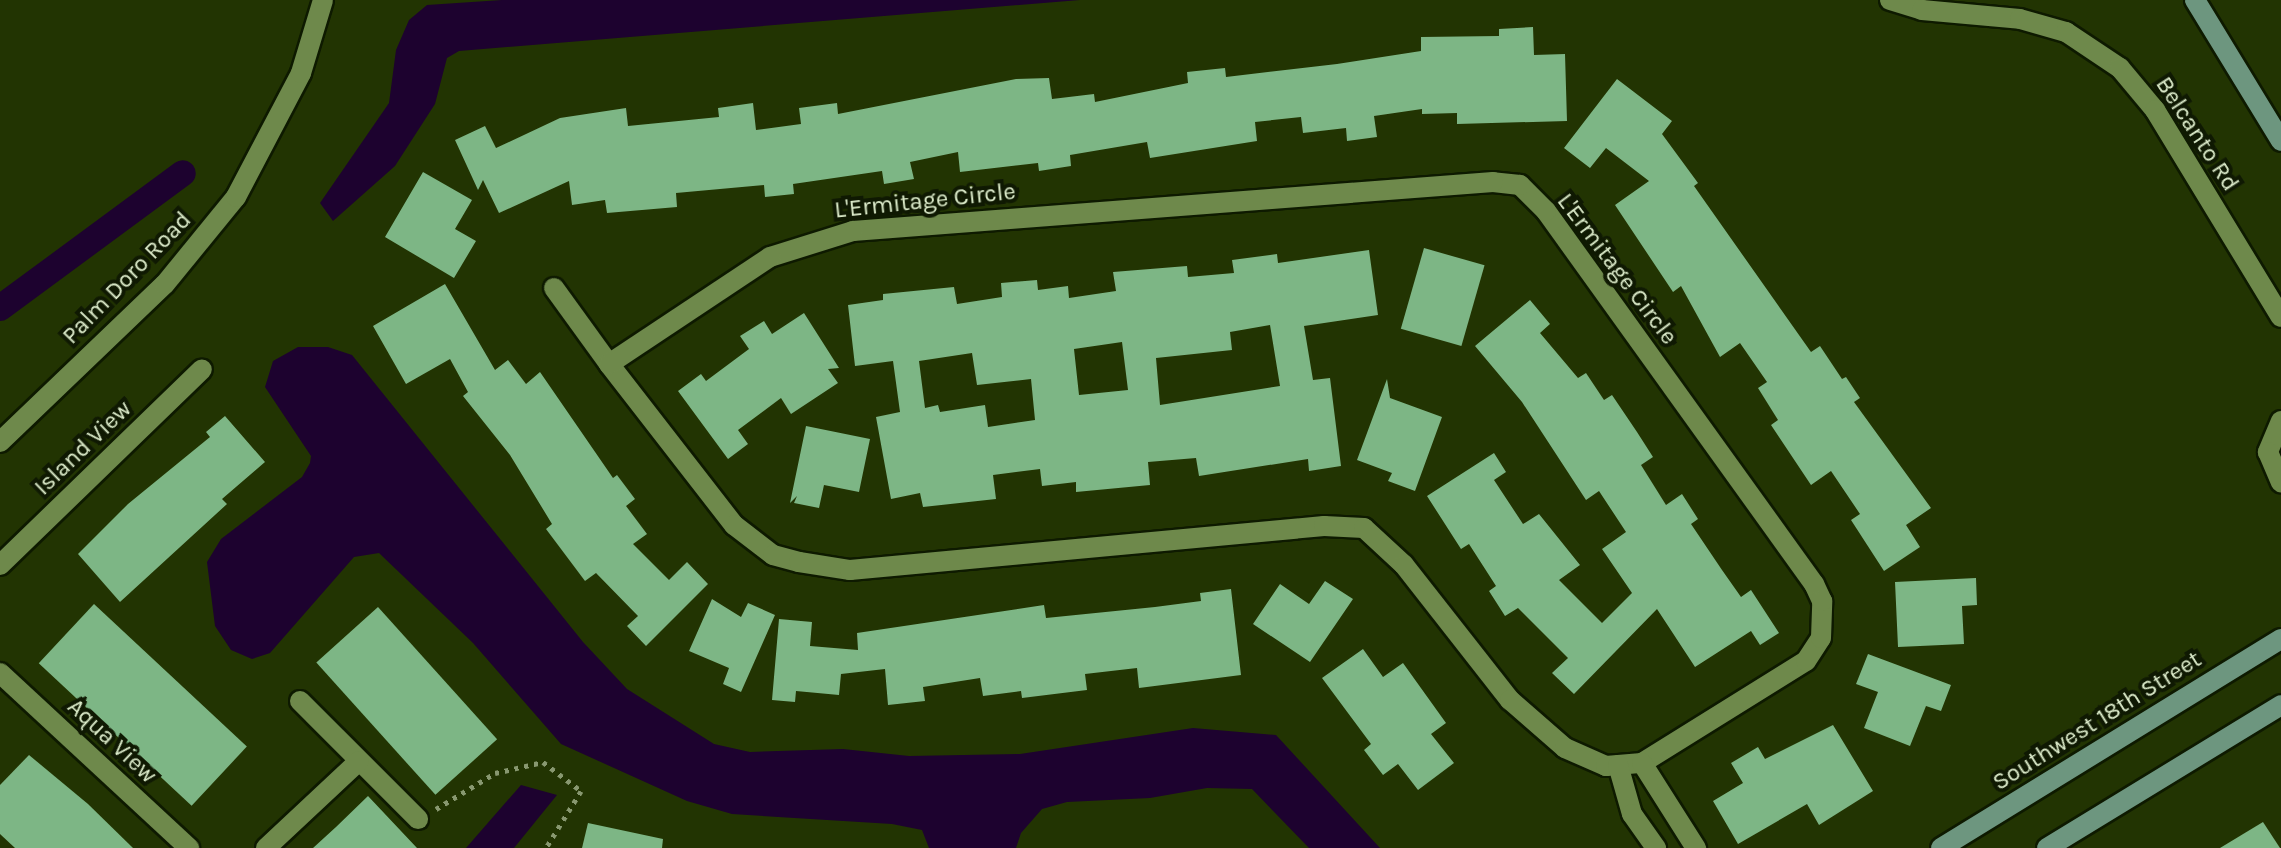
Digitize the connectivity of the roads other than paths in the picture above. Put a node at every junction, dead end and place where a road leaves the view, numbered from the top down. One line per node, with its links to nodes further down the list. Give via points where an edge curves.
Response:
1 (323, 0): 10 (street, Palm Doro Road, via 301,73 236,197 165,284)
2 (1890, 0): 6 (street, Belcanto Rd, via 1922,10 2020,19 2066,32 2120,68 2155,110)
3 (2195, 0): 4 (main road)
4 (2281, 141)
5 (554, 288): 7 (street)
6 (2281, 317)
7 (609, 364): 18 (street, L'Ermitage Circle, via 770,257 853,231 1477,183 1520,185 1546,211 1822,601 1821,638 1806,661); 19 (street, L'Ermitage Circle, via 734,525 773,555 799,562 850,570 1324,526 1364,528 1404,565 1510,700 1565,748 1606,766)
8 (202, 369): 12 (street, Island View)
9 (2281, 421): 11 (street, via 2268,452)
10 (0, 442)
11 (2281, 482)
12 (0, 565)
13 (2281, 639): 25 (main road, Southwest 18th Street)
14 (0, 673): 21 (street, Aqua View)
15 (300, 701): 17 (street)
16 (2281, 705): 26 (main road)
17 (359, 761): 20 (street); 22 (street)
18 (1642, 763): 19 (street, L'Ermitage Circle); 24 (street)
19 (1618, 765): 23 (street, via 1632,814)
20 (418, 819)
21 (189, 848)
22 (266, 848)
23 (1656, 848)
24 (1696, 848)
25 (1941, 848)
26 (2047, 848)

